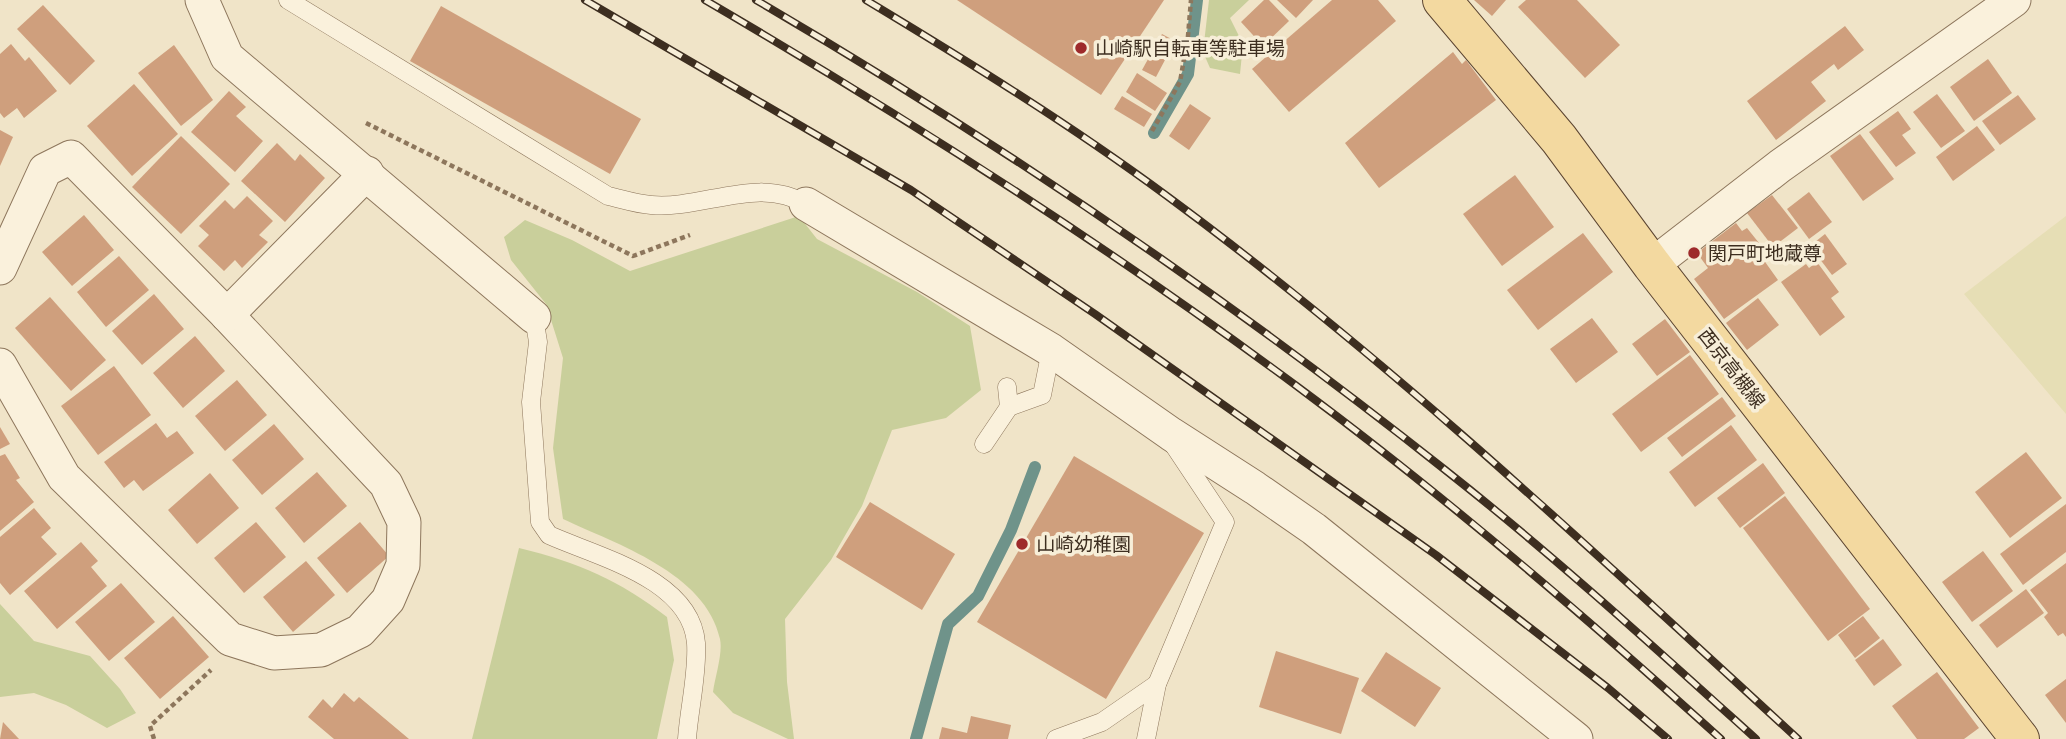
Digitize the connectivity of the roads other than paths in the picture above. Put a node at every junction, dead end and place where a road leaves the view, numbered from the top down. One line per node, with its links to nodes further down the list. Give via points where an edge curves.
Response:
1 (202, 0): 5 (street, via 227,57)
2 (288, 0): 6 (lane, via 608,196 652,206 764,192 789,194)
3 (1443, 0): 7 (main road, 西京高槻線, via 1559,139)
4 (2014, 0): 7 (street, via 1780,166)
5 (367, 173): 9 (street); 10 (street)
6 (806, 204): 11 (street)
7 (1652, 265): 23 (main road, 西京高槻線)
8 (0, 268): 9 (street, via 45,170 71,157)
9 (227, 315): 12 (street, via 386,484 404,522 403,565 388,600 360,631 321,650 274,653 230,639 65,477)
10 (534, 317): 19 (lane, via 538,342 531,402 540,522 549,536 663,586 685,610 696,642)
11 (1051, 350): 14 (lane, via 1042,395); 15 (street)
12 (0, 365)
13 (1007, 387): 14 (lane)
14 (1009, 407): 16 (lane)
15 (1171, 434): 17 (lane, via 1174,446 1225,522); 18 (street, via 1314,529)
16 (984, 444)
17 (1157, 684): 20 (lane, via 1102,722); 21 (lane)
18 (1537, 723): 22 (street)
19 (687, 739)
20 (1056, 739)
21 (1146, 739)
22 (1576, 739)
23 (2020, 739)

